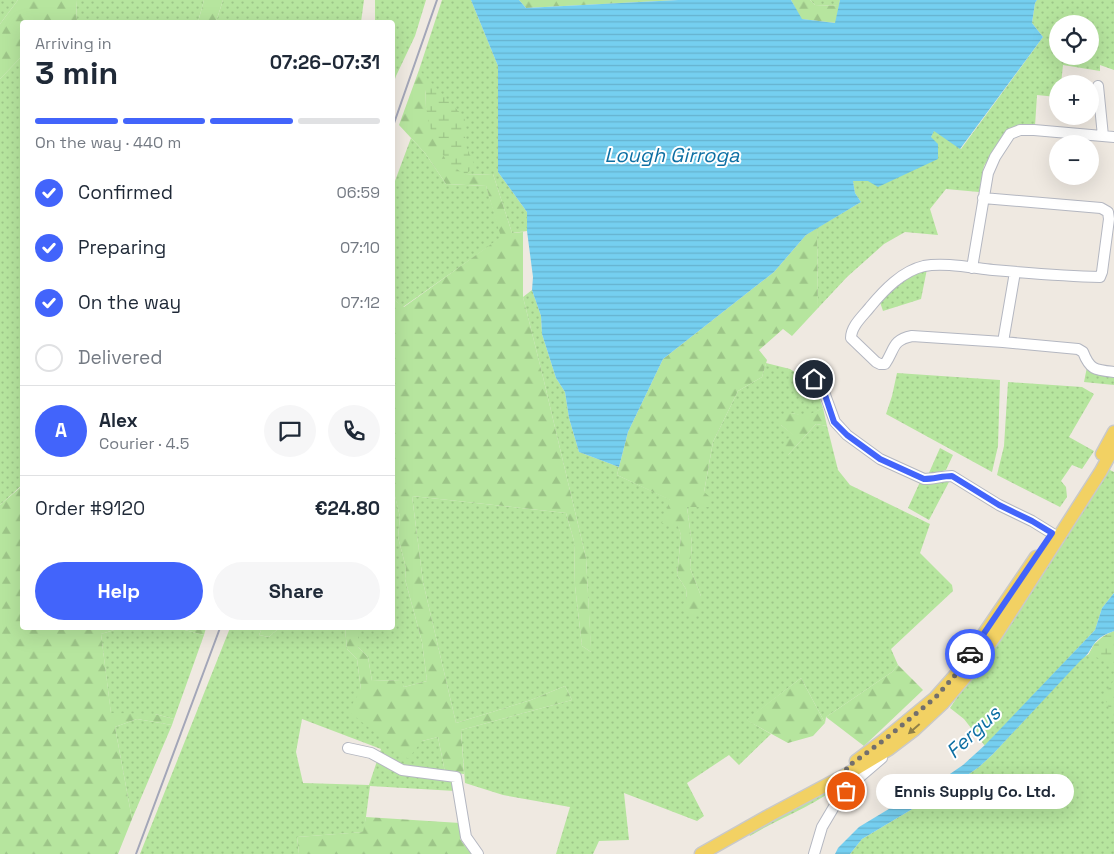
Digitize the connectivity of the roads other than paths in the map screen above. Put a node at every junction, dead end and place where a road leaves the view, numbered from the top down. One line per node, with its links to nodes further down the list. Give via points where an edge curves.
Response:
1 (1099, 91): 2 (street)
2 (1109, 136): 3 (street, via 1034,130 1010,134 988,173)
3 (983, 198): 4 (street); 5 (street, via 1101,208 1108,212 1110,219 1100,277)
4 (972, 268): 5 (street); 6 (street, via 937,264 908,273 891,284 876,300 854,326 851,338 880,364 885,364 897,342 912,336)
5 (1015, 272): 6 (street)
6 (1004, 342): 7 (street, via 1078,349 1094,368)
7 (1114, 372)
8 (814, 379): 11 (street, via 824,392 834,422 880,459 924,479 952,476)
9 (1114, 432): 11 (main road)
10 (1114, 448): 11 (main road)
11 (1055, 535): 13 (main road, via 958,672 935,698 884,740); 13 (main road, one-way to 13, via 996,634 943,703 889,750)
12 (348, 748): 14 (street, via 371,753 402,770 456,777 466,837)
13 (850, 774): 15 (main road); 16 (street, via 822,827)
14 (478, 854)
15 (701, 854)
16 (814, 854)

